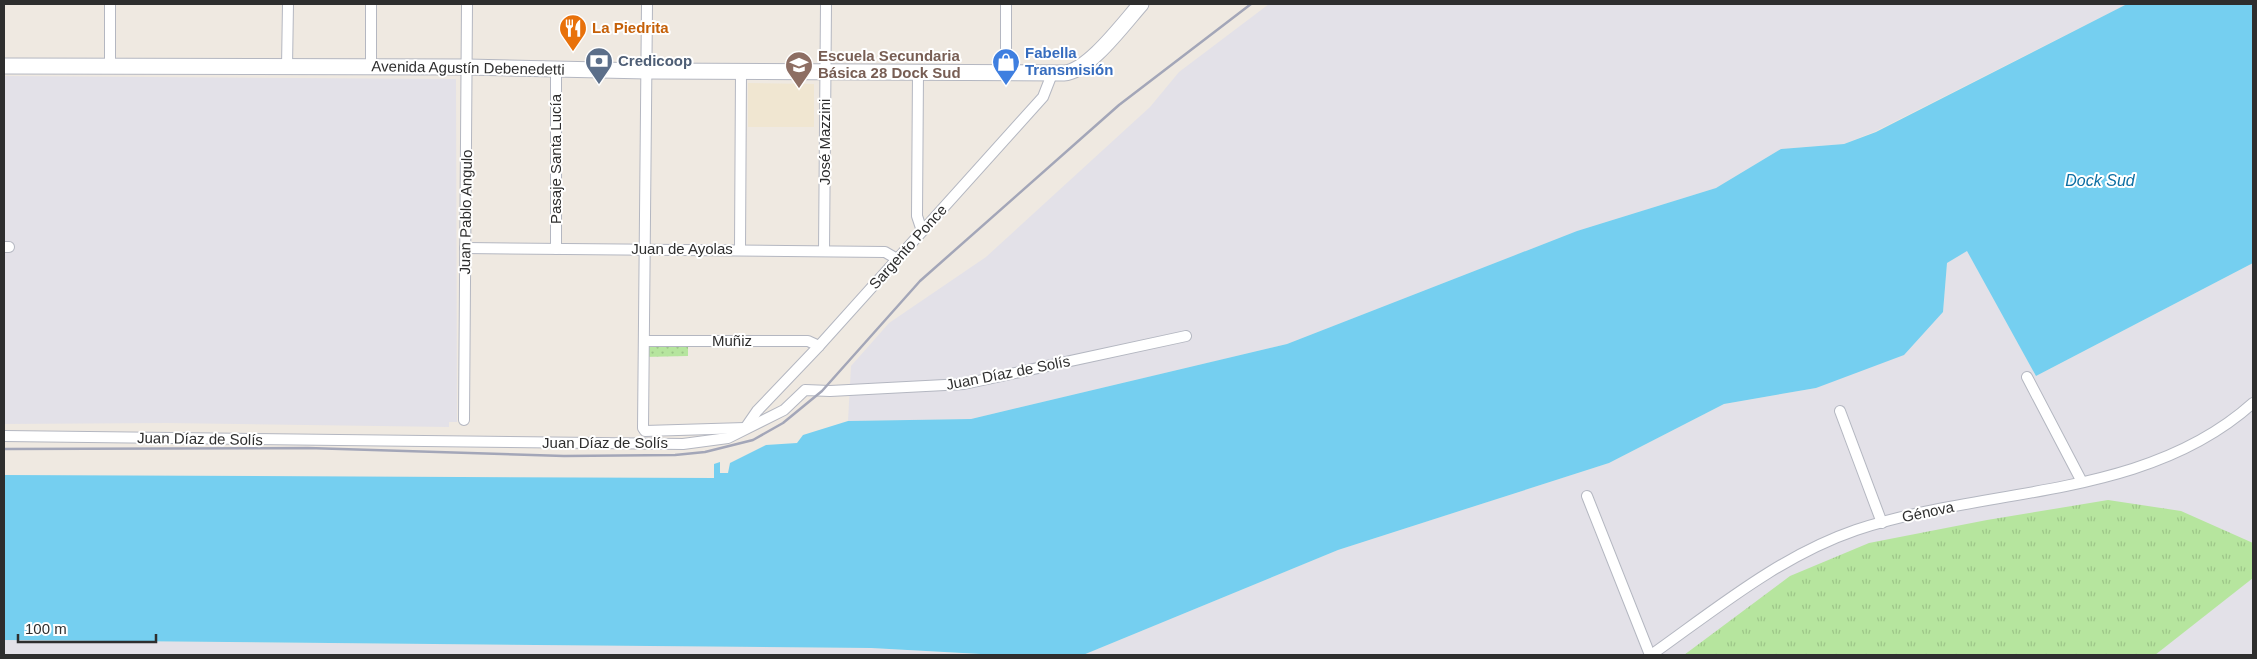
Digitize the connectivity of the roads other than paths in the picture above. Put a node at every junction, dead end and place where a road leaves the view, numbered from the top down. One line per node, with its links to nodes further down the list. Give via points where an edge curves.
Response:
1 (110, 4): 10 (street)
2 (288, 4): 11 (street)
3 (371, 4): 12 (street)
4 (467, 4): 13 (street, Juan Pablo Angulo)
5 (647, 4): 15 (street)
6 (826, 4): 17 (street, José Mazzini)
7 (1006, 4): 19 (street)
8 (1140, 4): 20 (main road, via 1087,63 1075,72)
9 (4, 66): 10 (main road, Avenida Agustín Debenedetti)
10 (110, 66): 11 (main road, Avenida Agustín Debenedetti)
11 (287, 67): 12 (main road, Avenida Agustín Debenedetti)
12 (371, 67): 13 (main road, Avenida Agustín Debenedetti)
13 (467, 67): 14 (main road, Avenida Agustín Debenedetti); 22 (street, Juan Pablo Angulo)
14 (556, 69): 15 (main road, Avenida Agustín Debenedetti); 23 (street, Pasaje Santa Lucía)
15 (647, 71): 16 (main road, Avenida Agustín Debenedetti); 24 (street)
16 (740, 72): 17 (main road, Avenida Agustín Debenedetti); 25 (street)
17 (825, 72): 18 (main road, Avenida Agustín Debenedetti); 26 (street, José Mazzini)
18 (918, 72): 19 (main road, Avenida Agustín Debenedetti); 21 (street, via 917,216)
19 (1006, 74): 20 (main road, Avenida Agustín Debenedetti)
20 (1052, 74): 21 (street, Sargento Ponce, via 1043,97)
21 (922, 231): 27 (street, Sargento Ponce)
22 (465, 248): 23 (street, Juan de Ayolas); 34 (street, Juan Pablo Angulo)
23 (556, 249): 24 (street, Juan de Ayolas)
24 (645, 250): 25 (street, Juan de Ayolas); 29 (street)
25 (740, 250): 26 (street, Juan de Ayolas)
26 (824, 251): 27 (street, Juan de Ayolas, via 886,252)
27 (897, 259): 30 (street, Sargento Ponce)
28 (1186, 336): 35 (street, Juan Díaz de Solís, via 964,384 805,390 784,410)
29 (644, 341): 30 (street, Muñiz, via 808,341); 35 (street, via 645,431)
30 (819, 346): 35 (street, Sargento Ponce, via 757,411)
31 (2027, 377): 37 (street)
32 (2253, 403): 37 (street, Génova, via 2197,443 2163,460)
33 (1840, 411): 39 (street)
34 (464, 420)
35 (746, 428): 36 (street, Juan Díaz de Solís, via 728,438 683,444)
36 (4, 436)
37 (2082, 482): 39 (street, Génova)
38 (1587, 496): 40 (street)
39 (1882, 523): 40 (street, Génova, via 1839,536 1802,553)
40 (1651, 655)

